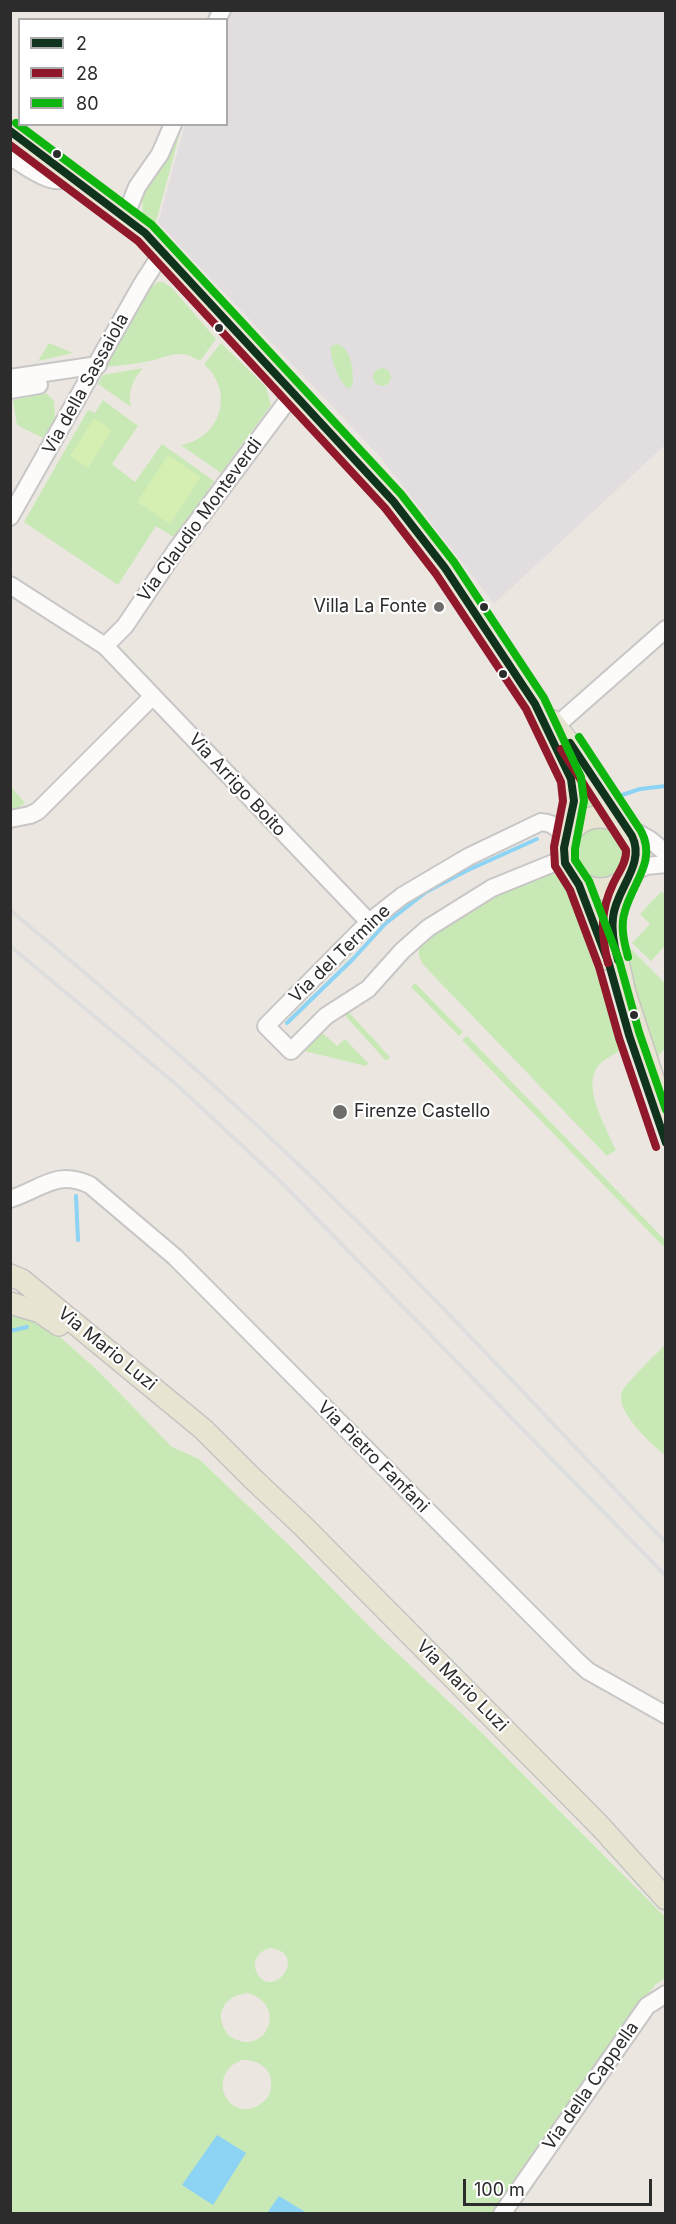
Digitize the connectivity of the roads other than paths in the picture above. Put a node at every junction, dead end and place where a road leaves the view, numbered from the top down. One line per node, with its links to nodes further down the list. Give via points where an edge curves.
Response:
1 (172, 126): 5 (street, via 160,154)
2 (10, 131): 4 (main road)
3 (10, 157): 4 (street, via 53,180 66,181)
4 (72, 176): 5 (main road)
5 (117, 211): 6 (main road)
6 (163, 251): 7 (street, Via della Sassaiola); 10 (main road)
7 (94, 371): 8 (street); 9 (street); 11 (street, Via della Sassaiola)
8 (10, 378)
9 (10, 390)
10 (294, 392): 14 (street, Via Claudio Monteverdi, via 124,626); 16 (main road, via 408,518)
11 (10, 517)
12 (10, 585): 14 (street, Via Arrigo Boito)
13 (666, 629): 17 (street)
14 (105, 646): 15 (street, Via Arrigo Boito)
15 (153, 696): 18 (street, via 38,811); 25 (street, Via Arrigo Boito)
16 (535, 704): 17 (main road); 20 (main road, via 573,785 573,810)
17 (557, 725): 19 (main road)
18 (10, 819)
19 (625, 826): 20 (main road, via 609,818 592,817 576,826); 21 (street); 23 (main road, via 637,852)
20 (565, 846): 24 (main road, via 568,869); 25 (street, Via del Termine, via 559,830 549,823 539,823 438,873); 25 (street, Via del Termine, via 556,862 492,888 428,928 368,989 326,1016 291,1051 266,1026)
21 (666, 853)
22 (666, 864): 23 (street, via 646,866)
23 (629, 875): 24 (main road, via 603,889); 26 (main road, via 611,920)
24 (577, 881): 26 (main road, via 609,964)
25 (369, 922)
26 (625, 993): 27 (main road)
27 (666, 1118)
28 (12, 1200): 32 (street, Via Pietro Fanfani, via 61,1179 90,1185 175,1257 577,1661)
29 (14, 1274): 31 (main road, Via Mario Luzi, via 203,1429)
30 (10, 1303): 31 (main road, Via Mario Luzi, via 34,1309 53,1320)
31 (252, 1479): 33 (main road, Via Mario Luzi, via 584,1810)
32 (666, 1715)
33 (666, 1899)
34 (666, 1994): 35 (street, Via della Cappella, via 647,2006)
35 (502, 2214)

